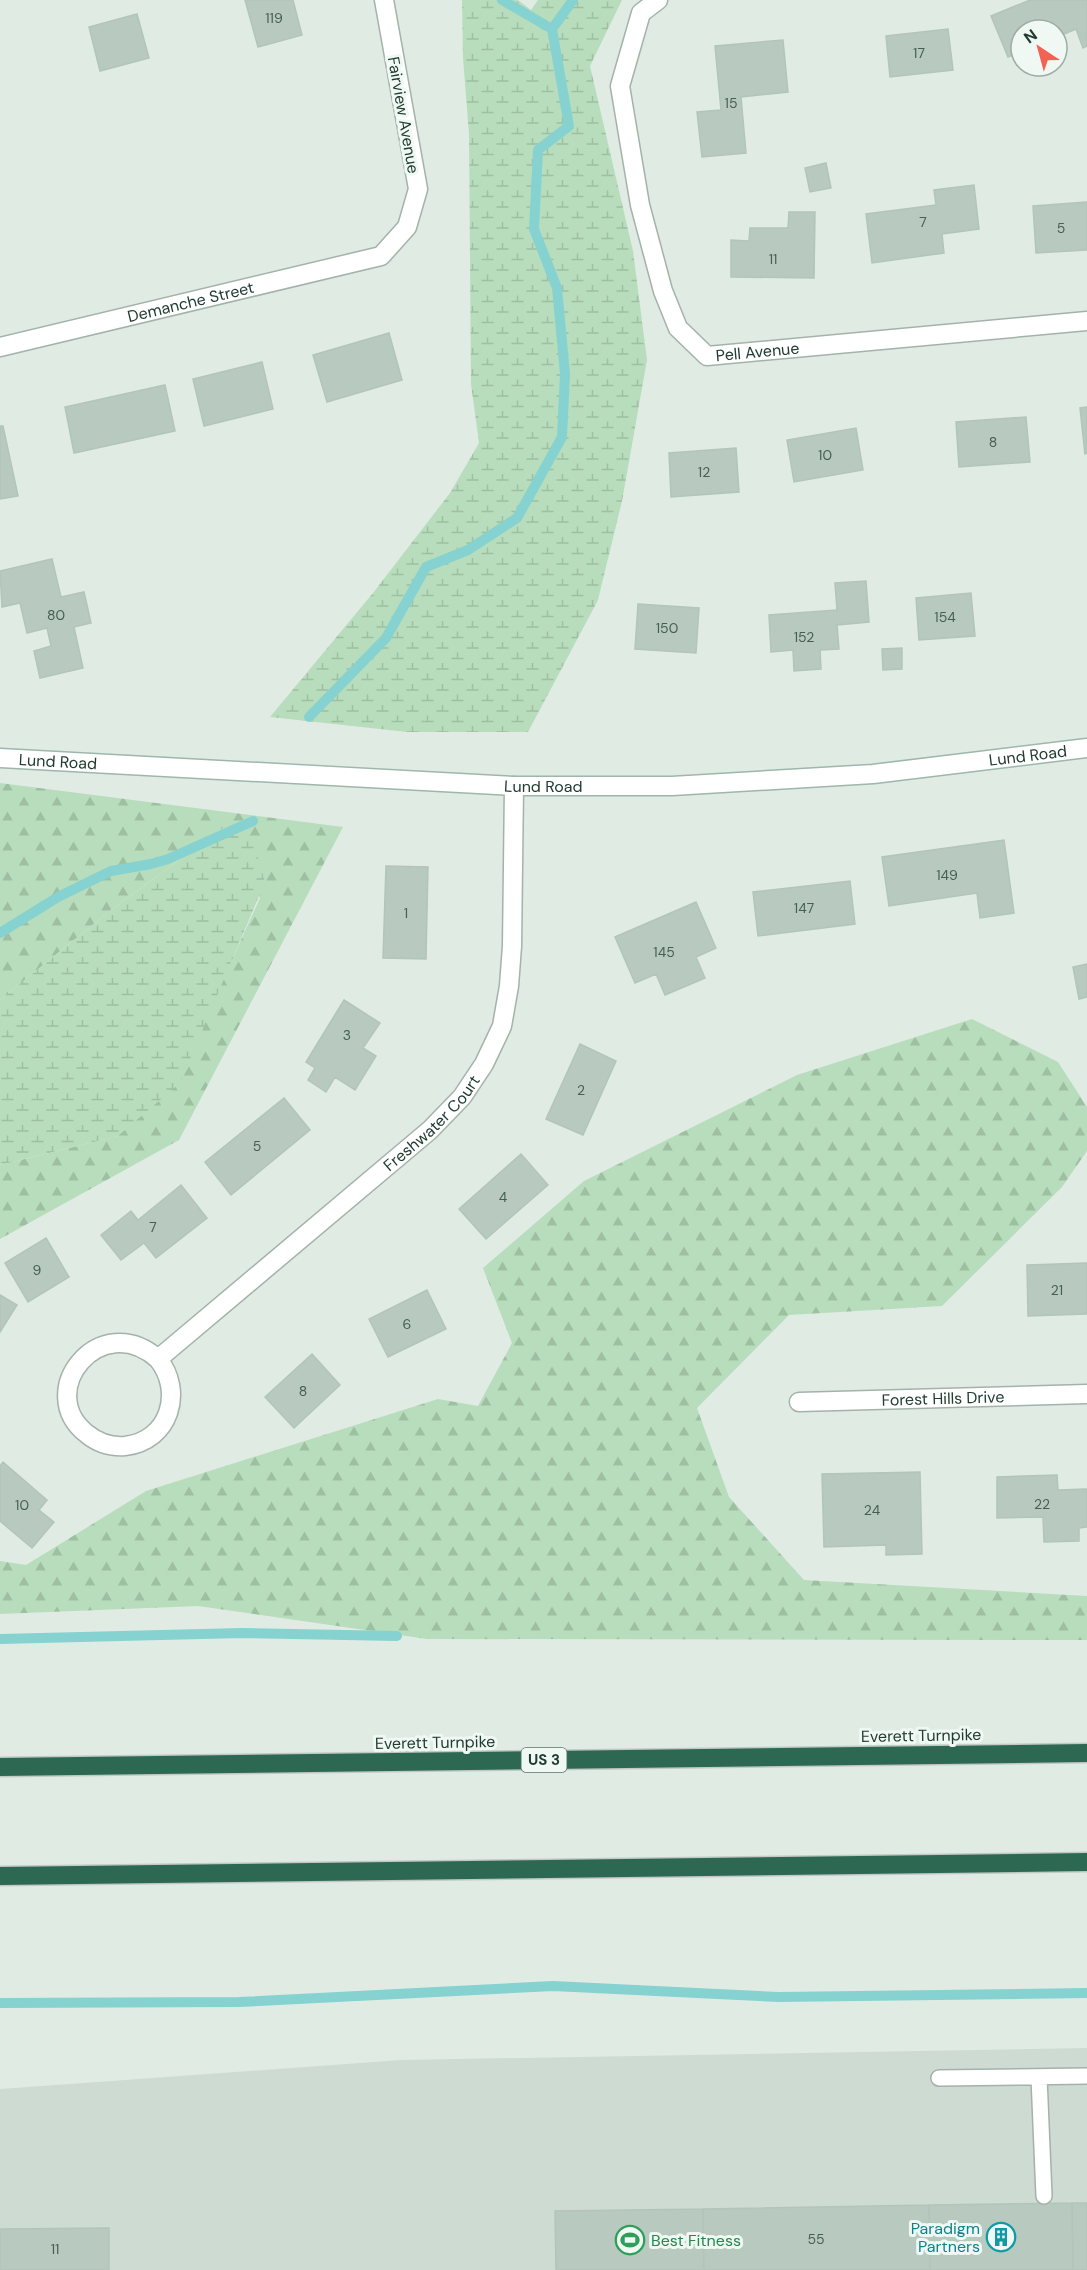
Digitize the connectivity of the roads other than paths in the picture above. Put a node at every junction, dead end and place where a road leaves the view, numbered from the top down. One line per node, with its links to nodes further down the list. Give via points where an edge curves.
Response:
1 (384, 0): 3 (street, Fairview Avenue, via 418,189 406,227)
2 (658, 0): 4 (street, Pell Avenue, via 641,13 620,86 640,205 663,291 678,328 707,357)
3 (381, 256): 5 (street, Demanche Street)
4 (1087, 321)
5 (0, 347)
6 (1087, 748): 8 (street, Lund Road, via 873,774 672,786)
7 (0, 758): 8 (street, Lund Road)
8 (514, 786): 9 (street, Freshwater Court, via 509,986 502,1026 484,1064 462,1097 430,1130)
9 (158, 1359): 9 (street, via 128,1342 104,1344 84,1356 70,1376 68,1400 83,1431 101,1443 122,1446 152,1435 166,1419 172,1398 169,1377)
10 (1087, 1394): 11 (street, Forest Hills Drive)
11 (799, 1402)
12 (1087, 1753): 13 (highway, Everett Turnpike / US 3)
13 (0, 1767)
14 (1087, 1862): 15 (highway)
15 (0, 1876)
16 (1087, 2076): 17 (lane)
17 (1040, 2077): 18 (lane); 19 (lane)
18 (939, 2078)
19 (1044, 2196)

